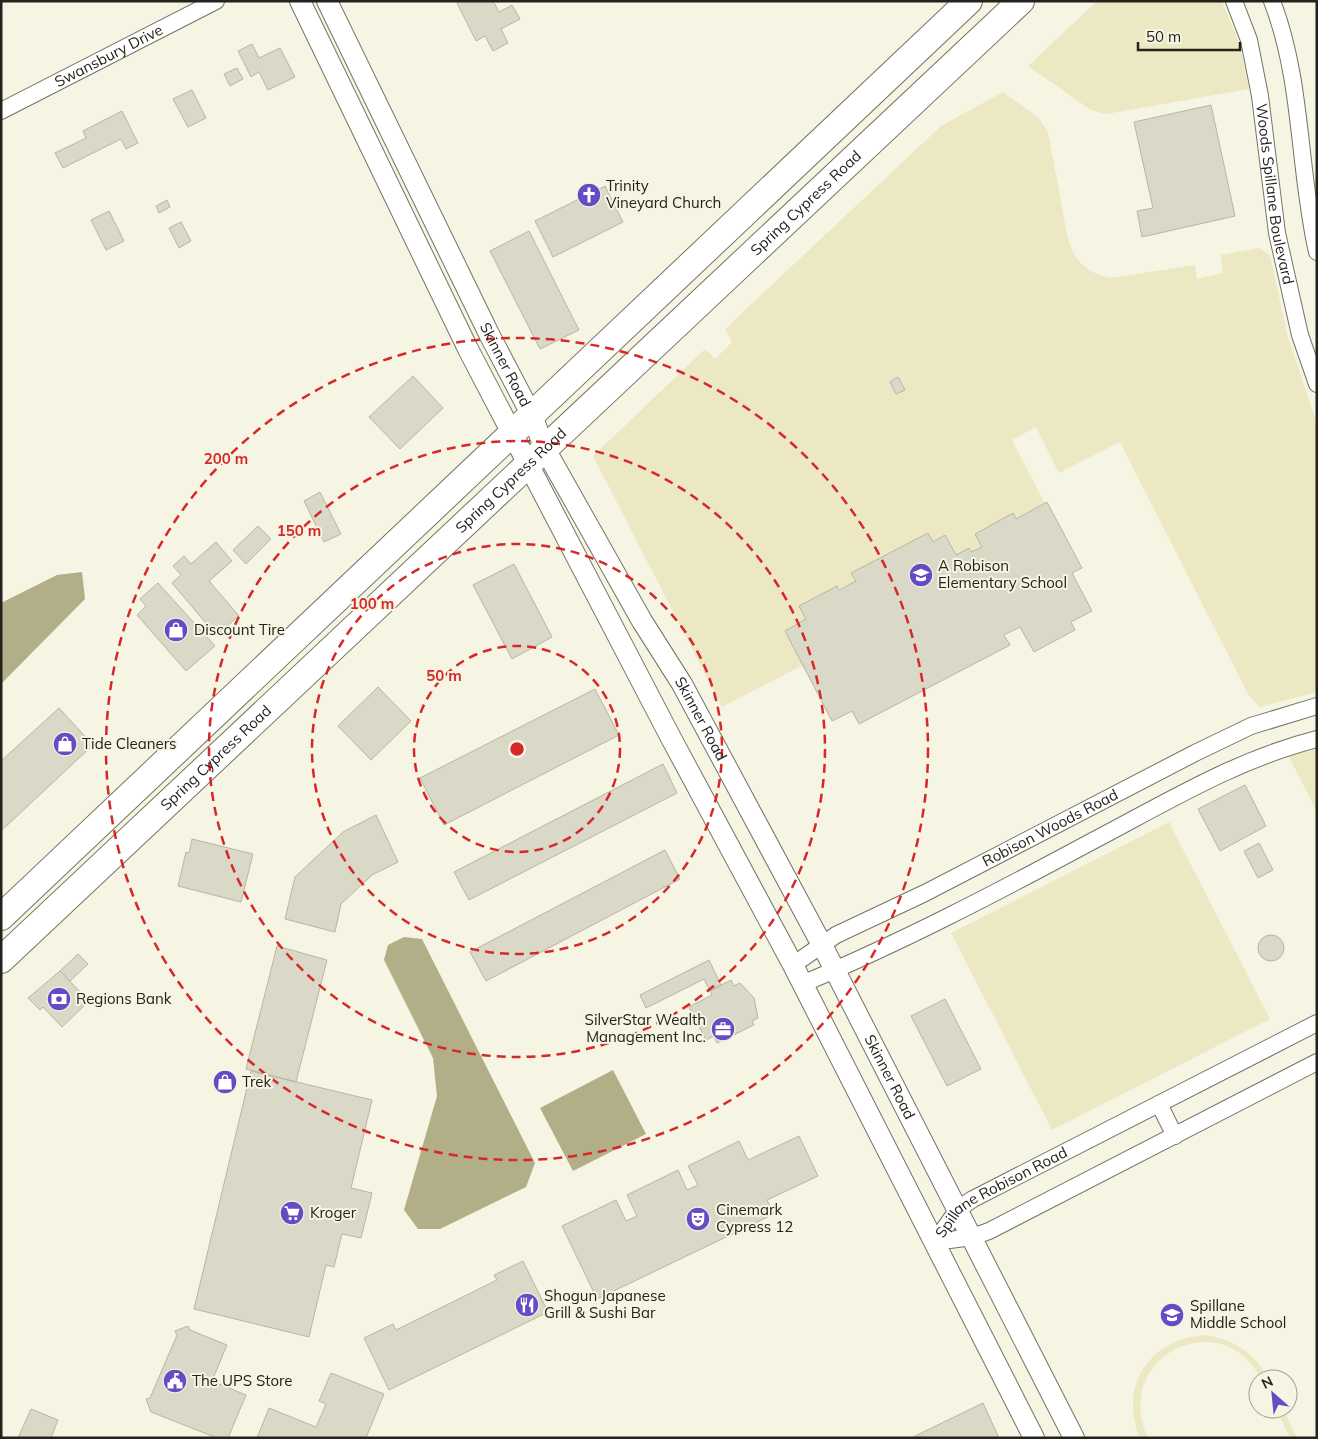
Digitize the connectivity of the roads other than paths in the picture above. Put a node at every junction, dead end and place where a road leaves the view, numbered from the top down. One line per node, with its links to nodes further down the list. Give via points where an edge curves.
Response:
1 (216, 1): 8 (street, Swansbury Drive)
2 (300, 1): 10 (street, Skinner Road)
3 (327, 1): 9 (street, Skinner Road)
4 (969, 1): 11 (main road, Spring Cypress Road)
5 (1021, 1): 12 (main road, Spring Cypress Road)
6 (1234, 1): 14 (street, Woods Spillane Boulevard, via 1249,40 1260,96 1277,234 1300,335)
7 (1272, 1): 13 (street, Woods Spillane Boulevard, via 1283,31 1294,92)
8 (1, 110)
9 (397, 145): 10 (street); 15 (street, Skinner Road)
10 (375, 156): 16 (street, Skinner Road)
11 (763, 197): 12 (main road); 15 (main road, Spring Cypress Road)
12 (787, 222): 17 (main road, Spring Cypress Road)
13 (1317, 252)
14 (1317, 384)
15 (532, 416): 16 (main road, Spring Cypress Road); 17 (street, Skinner Road)
16 (512, 434): 17 (street, Skinner Road); 18 (main road, Spring Cypress Road)
17 (537, 457): 19 (main road, Spring Cypress Road); 25 (street, Skinner Road, via 682,684); 27 (street, Skinner Road)
18 (264, 668): 19 (main road); 22 (main road, Spring Cypress Road)
19 (283, 696): 23 (main road, Spring Cypress Road)
20 (1317, 706): 25 (street, Robison Woods Road, via 1251,726 1195,752)
21 (1317, 739): 28 (street, Robison Woods Road, via 1265,754 1208,780 940,922)
22 (74, 848): 23 (main road); 24 (main road, Spring Cypress Road)
23 (97, 870): 26 (main road, Spring Cypress Road)
24 (1, 917)
25 (822, 945): 27 (street, Robison Woods Road); 28 (street, Skinner Road)
26 (1, 960)
27 (793, 965): 29 (street, Skinner Road)
28 (836, 970): 29 (street, Robison Woods Road); 34 (street, Skinner Road)
29 (802, 984): 36 (street, Skinner Road)
30 (1317, 1023): 32 (street, Spillane Robison Road)
31 (1317, 1062): 33 (street, Spillane Robison Road)
32 (1159, 1104): 33 (street); 34 (street, Spillane Robison Road)
33 (1175, 1136): 35 (street, Spillane Robison Road)
34 (958, 1209): 35 (street, Skinner Road); 36 (street, Spillane Robison Road)
35 (972, 1237): 36 (street, Spillane Robison Road); 38 (street, Skinner Road)
36 (935, 1242): 37 (street, Skinner Road)
37 (1034, 1438)
38 (1074, 1438)

